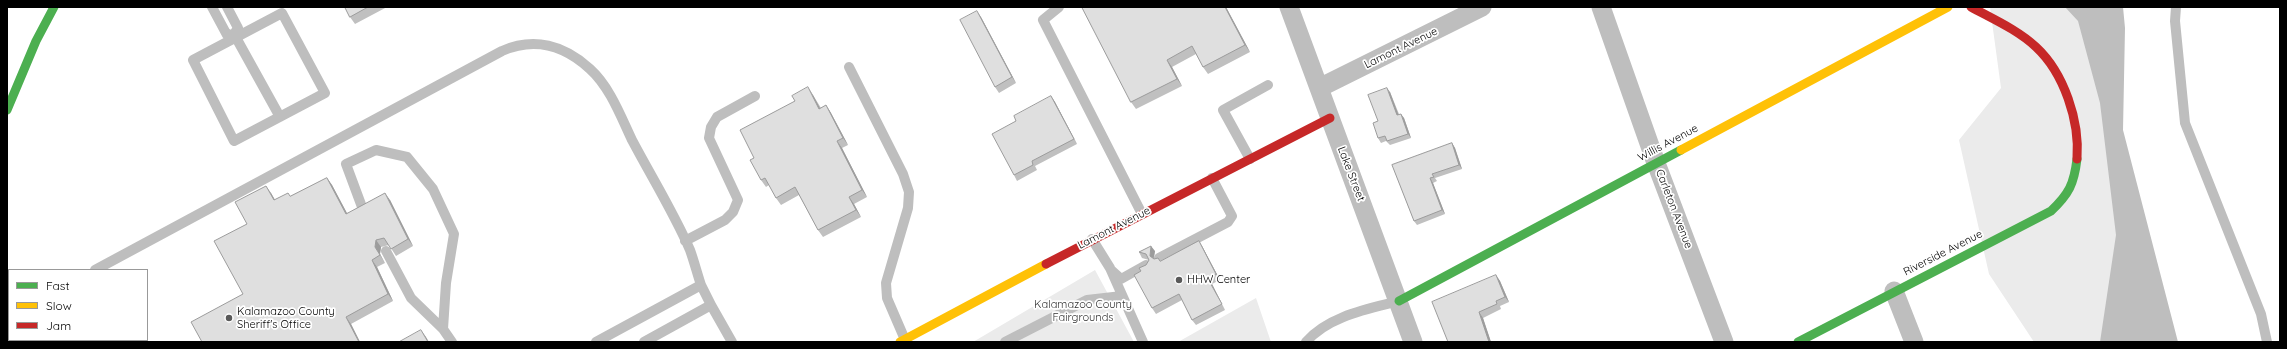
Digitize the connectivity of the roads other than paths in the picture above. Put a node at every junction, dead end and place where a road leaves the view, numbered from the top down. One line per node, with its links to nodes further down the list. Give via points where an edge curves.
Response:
1 (54, 7): 16 (main road, via 36,41)
2 (212, 7): 11 (lane, via 227,35)
3 (227, 7): 11 (lane, via 238,28)
4 (1059, 7): 23 (lane, via 1043,20)
5 (1289, 7): 14 (street, Lake Street)
6 (1601, 7): 20 (street, Carleton Avenue)
7 (1948, 7): 20 (main road, Willis Avenue)
8 (1972, 7): 32 (main road, Riverside Avenue, via 2021,36 2043,54 2058,77 2070,104 2078,148 2075,180 2060,205)
9 (2176, 7): 49 (lane, via 2175,22 2185,123 2261,314)
10 (1473, 9): 14 (street, Lamont Avenue)
11 (235, 36): 17 (lane); 17 (lane, via 193,60 234,141); 17 (lane, via 282,13 325,94)
12 (849, 67): 37 (lane, via 903,174 909,192 908,208 886,283 886,298)
13 (1268, 85): 19 (lane, via 1224,110)
14 (1319, 88): 18 (street, Lake Street)
15 (755, 96): 25 (lane, via 717,116 709,138 738,200 733,212 725,220)
16 (7, 110)
17 (280, 117)
18 (1330, 118): 19 (main road, Lamont Avenue); 34 (street, Lake Street)
19 (1250, 159): 21 (main road, Lamont Avenue)
20 (1656, 163): 34 (main road, Willis Avenue); 46 (street, Carleton Avenue)
21 (1212, 178): 23 (main road, Lamont Avenue); 27 (lane, via 1232,216 1228,222)
22 (362, 207): 36 (lane, via 346,164 376,150 407,157 433,189 454,234 446,284)
23 (1142, 214): 24 (main road, Lamont Avenue)
24 (1092, 240): 29 (lane); 37 (main road, Lamont Avenue)
25 (685, 241): 30 (lane, via 613,102 597,77 579,60 556,48 528,43 502,51); 31 (lane)
26 (386, 251): 36 (lane, via 411,298)
27 (1159, 258)
28 (1146, 265): 29 (lane, via 1121,279)
29 (1110, 268): 33 (lane)
30 (97, 269)
31 (701, 285): 35 (lane); 39 (lane)
32 (1894, 291): 47 (main road, Riverside Avenue); 48 (street)
33 (1122, 296): 42 (lane, via 1087,300); 43 (lane)
34 (1399, 301): 44 (lane, via 1353,314 1329,324); 45 (street, Lake Street)
35 (711, 305): 40 (lane); 41 (lane)
36 (443, 329): 38 (lane)
37 (904, 341)
38 (452, 342)
39 (596, 342)
40 (644, 342)
41 (732, 342)
42 (1005, 342)
43 (1143, 342)
44 (1306, 342)
45 (1413, 342)
46 (1724, 342)
47 (1798, 342)
48 (1914, 342)
49 (2267, 342)

